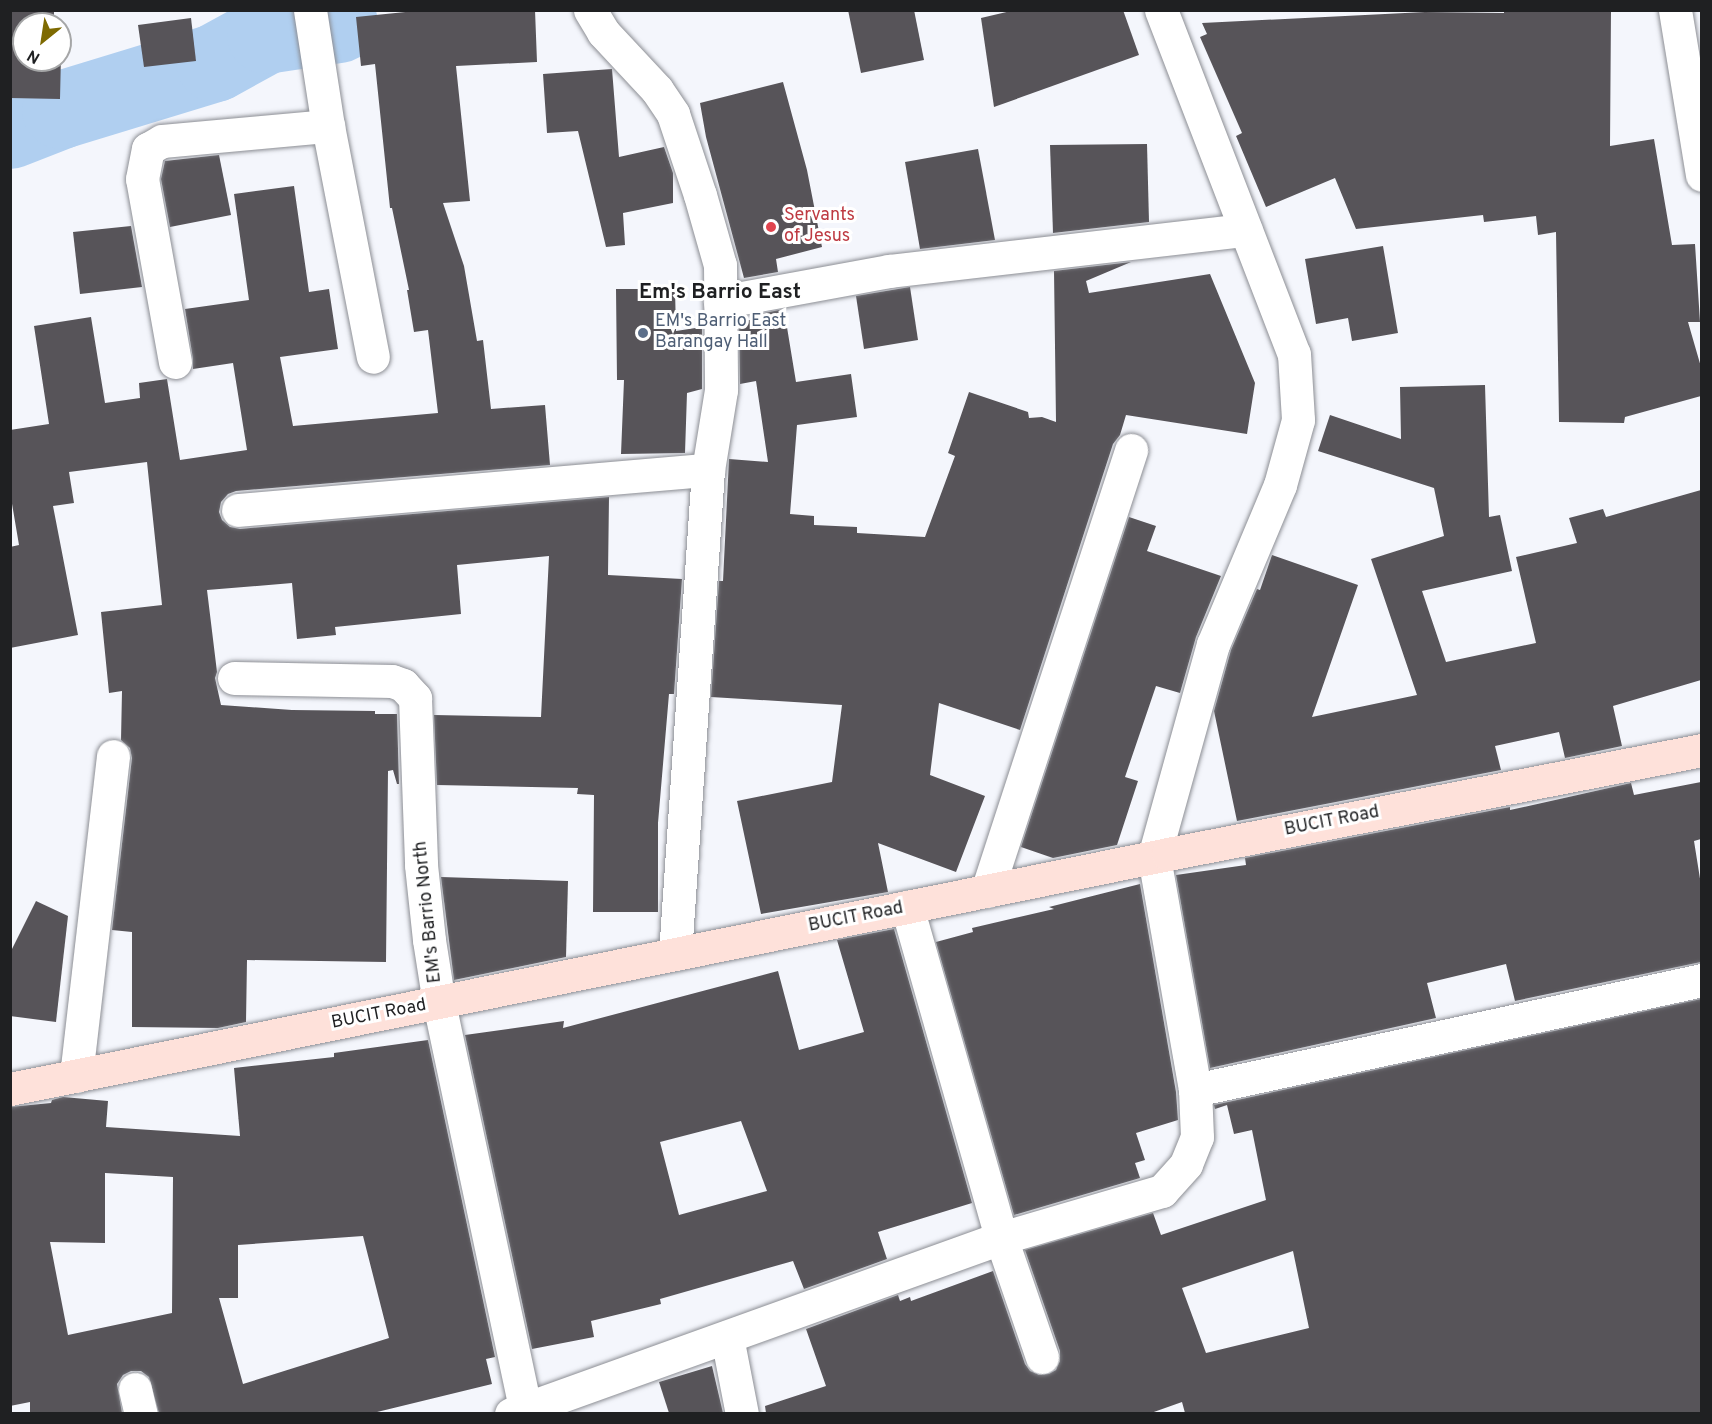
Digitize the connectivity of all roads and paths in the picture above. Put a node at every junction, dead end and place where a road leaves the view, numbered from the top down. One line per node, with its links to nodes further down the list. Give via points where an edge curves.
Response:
1 (310, 10): 5 (street)
2 (590, 10): 8 (street, via 603,32 657,90 673,114 720,265)
3 (1161, 10): 7 (street)
4 (1675, 10): 6 (street)
5 (328, 126): 9 (street); 10 (street, via 162,141 148,149 142,179)
6 (1701, 175)
7 (1246, 230): 8 (street, via 889,271); 17 (street, via 1294,354 1298,420 1280,485 1213,644)
8 (720, 302): 12 (street, via 721,390)
9 (373, 357)
10 (175, 362)
11 (1131, 450): 18 (street)
12 (708, 470): 13 (street); 20 (street)
13 (238, 510)
14 (234, 678): 22 (street, EM's Barrio North, via 392,681 411,691 415,698 421,865)
15 (1701, 750): 17 (street, BUCIT Road)
16 (113, 756): 23 (street)
17 (1154, 857): 18 (street, BUCIT Road); 25 (street)
18 (987, 891): 19 (street, BUCIT Road)
19 (907, 907): 20 (street, BUCIT Road); 26 (street)
20 (675, 954): 22 (street, BUCIT Road)
21 (1701, 980): 25 (street)
22 (439, 1003): 23 (street, BUCIT Road); 29 (street, EM's Barrio North)
23 (76, 1076): 24 (street, BUCIT Road)
24 (10, 1089)
25 (1195, 1090): 26 (street, via 1197,1137 1186,1164 1162,1191)
26 (1001, 1238): 27 (street); 28 (street)
27 (727, 1337): 29 (street); 30 (street)
28 (1042, 1358)
29 (521, 1412)
30 (742, 1413)

